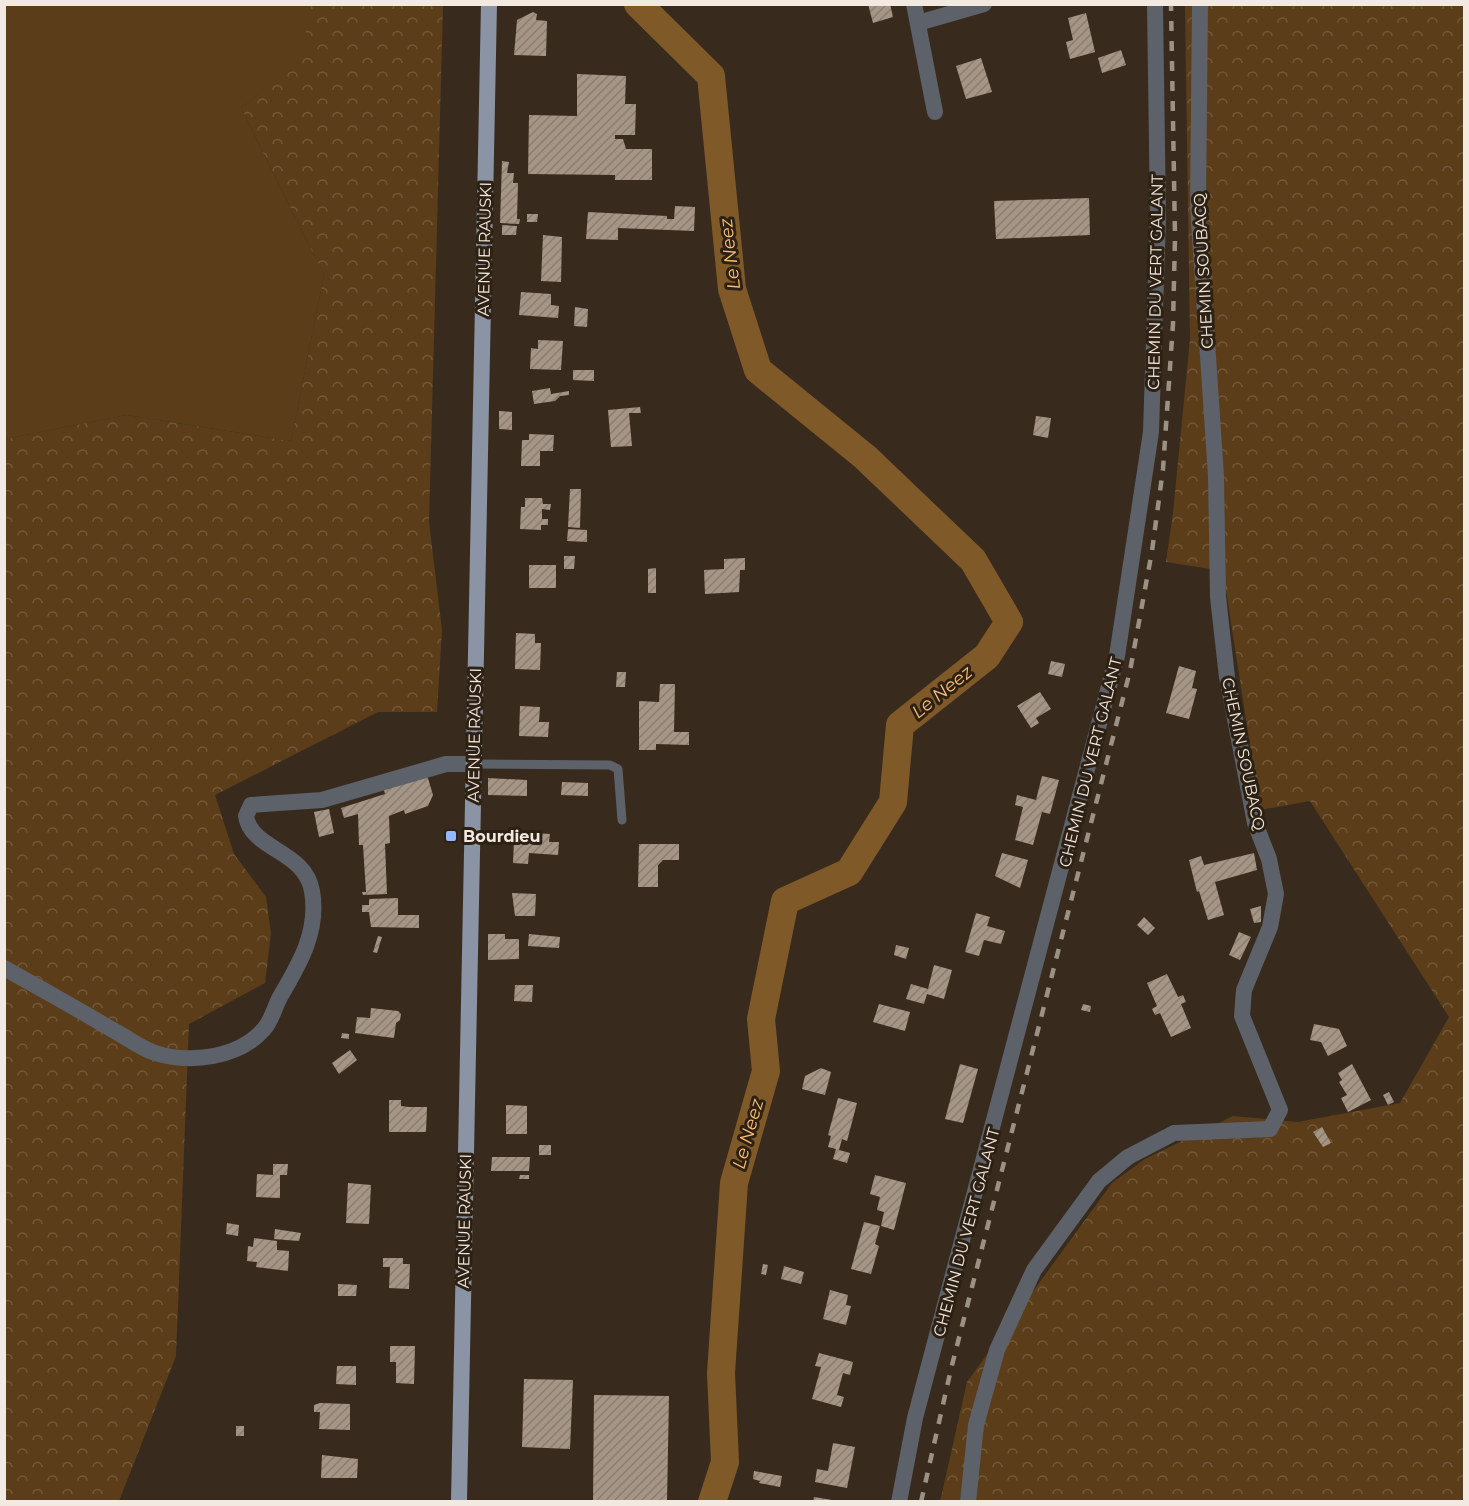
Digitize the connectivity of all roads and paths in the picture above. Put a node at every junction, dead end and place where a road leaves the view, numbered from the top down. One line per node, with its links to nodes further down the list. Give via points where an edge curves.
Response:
1 (489, 4): 8 (main road, AVENUE RAUSKI)
2 (914, 4): 6 (street)
3 (984, 4): 6 (street)
4 (1155, 4): 12 (street, CHEMIN DU VERT GALANT, via 1158,218 1151,432 1117,656 915,1418)
5 (1200, 4): 13 (street, CHEMIN SOUBACQ, via 1198,207 1216,476 1218,597 1227,676 1256,823 1276,894 1270,927 1244,990 1242,1016 1280,1110 1270,1129 1174,1133 1128,1157 1099,1181 1034,1270 997,1350 976,1425)
6 (918, 22): 7 (street)
7 (936, 112)
8 (474, 764): 9 (lane, via 610,765 618,769 621,777); 10 (street, via 446,764 322,800 251,805 246,816 250,831 293,859 306,874 314,913 300,963 267,1026 240,1047 201,1059 153,1053); 11 (main road, AVENUE RAUSKI)
9 (622, 820)
10 (4, 968)
11 (459, 1502)
12 (899, 1502)
13 (968, 1502)

